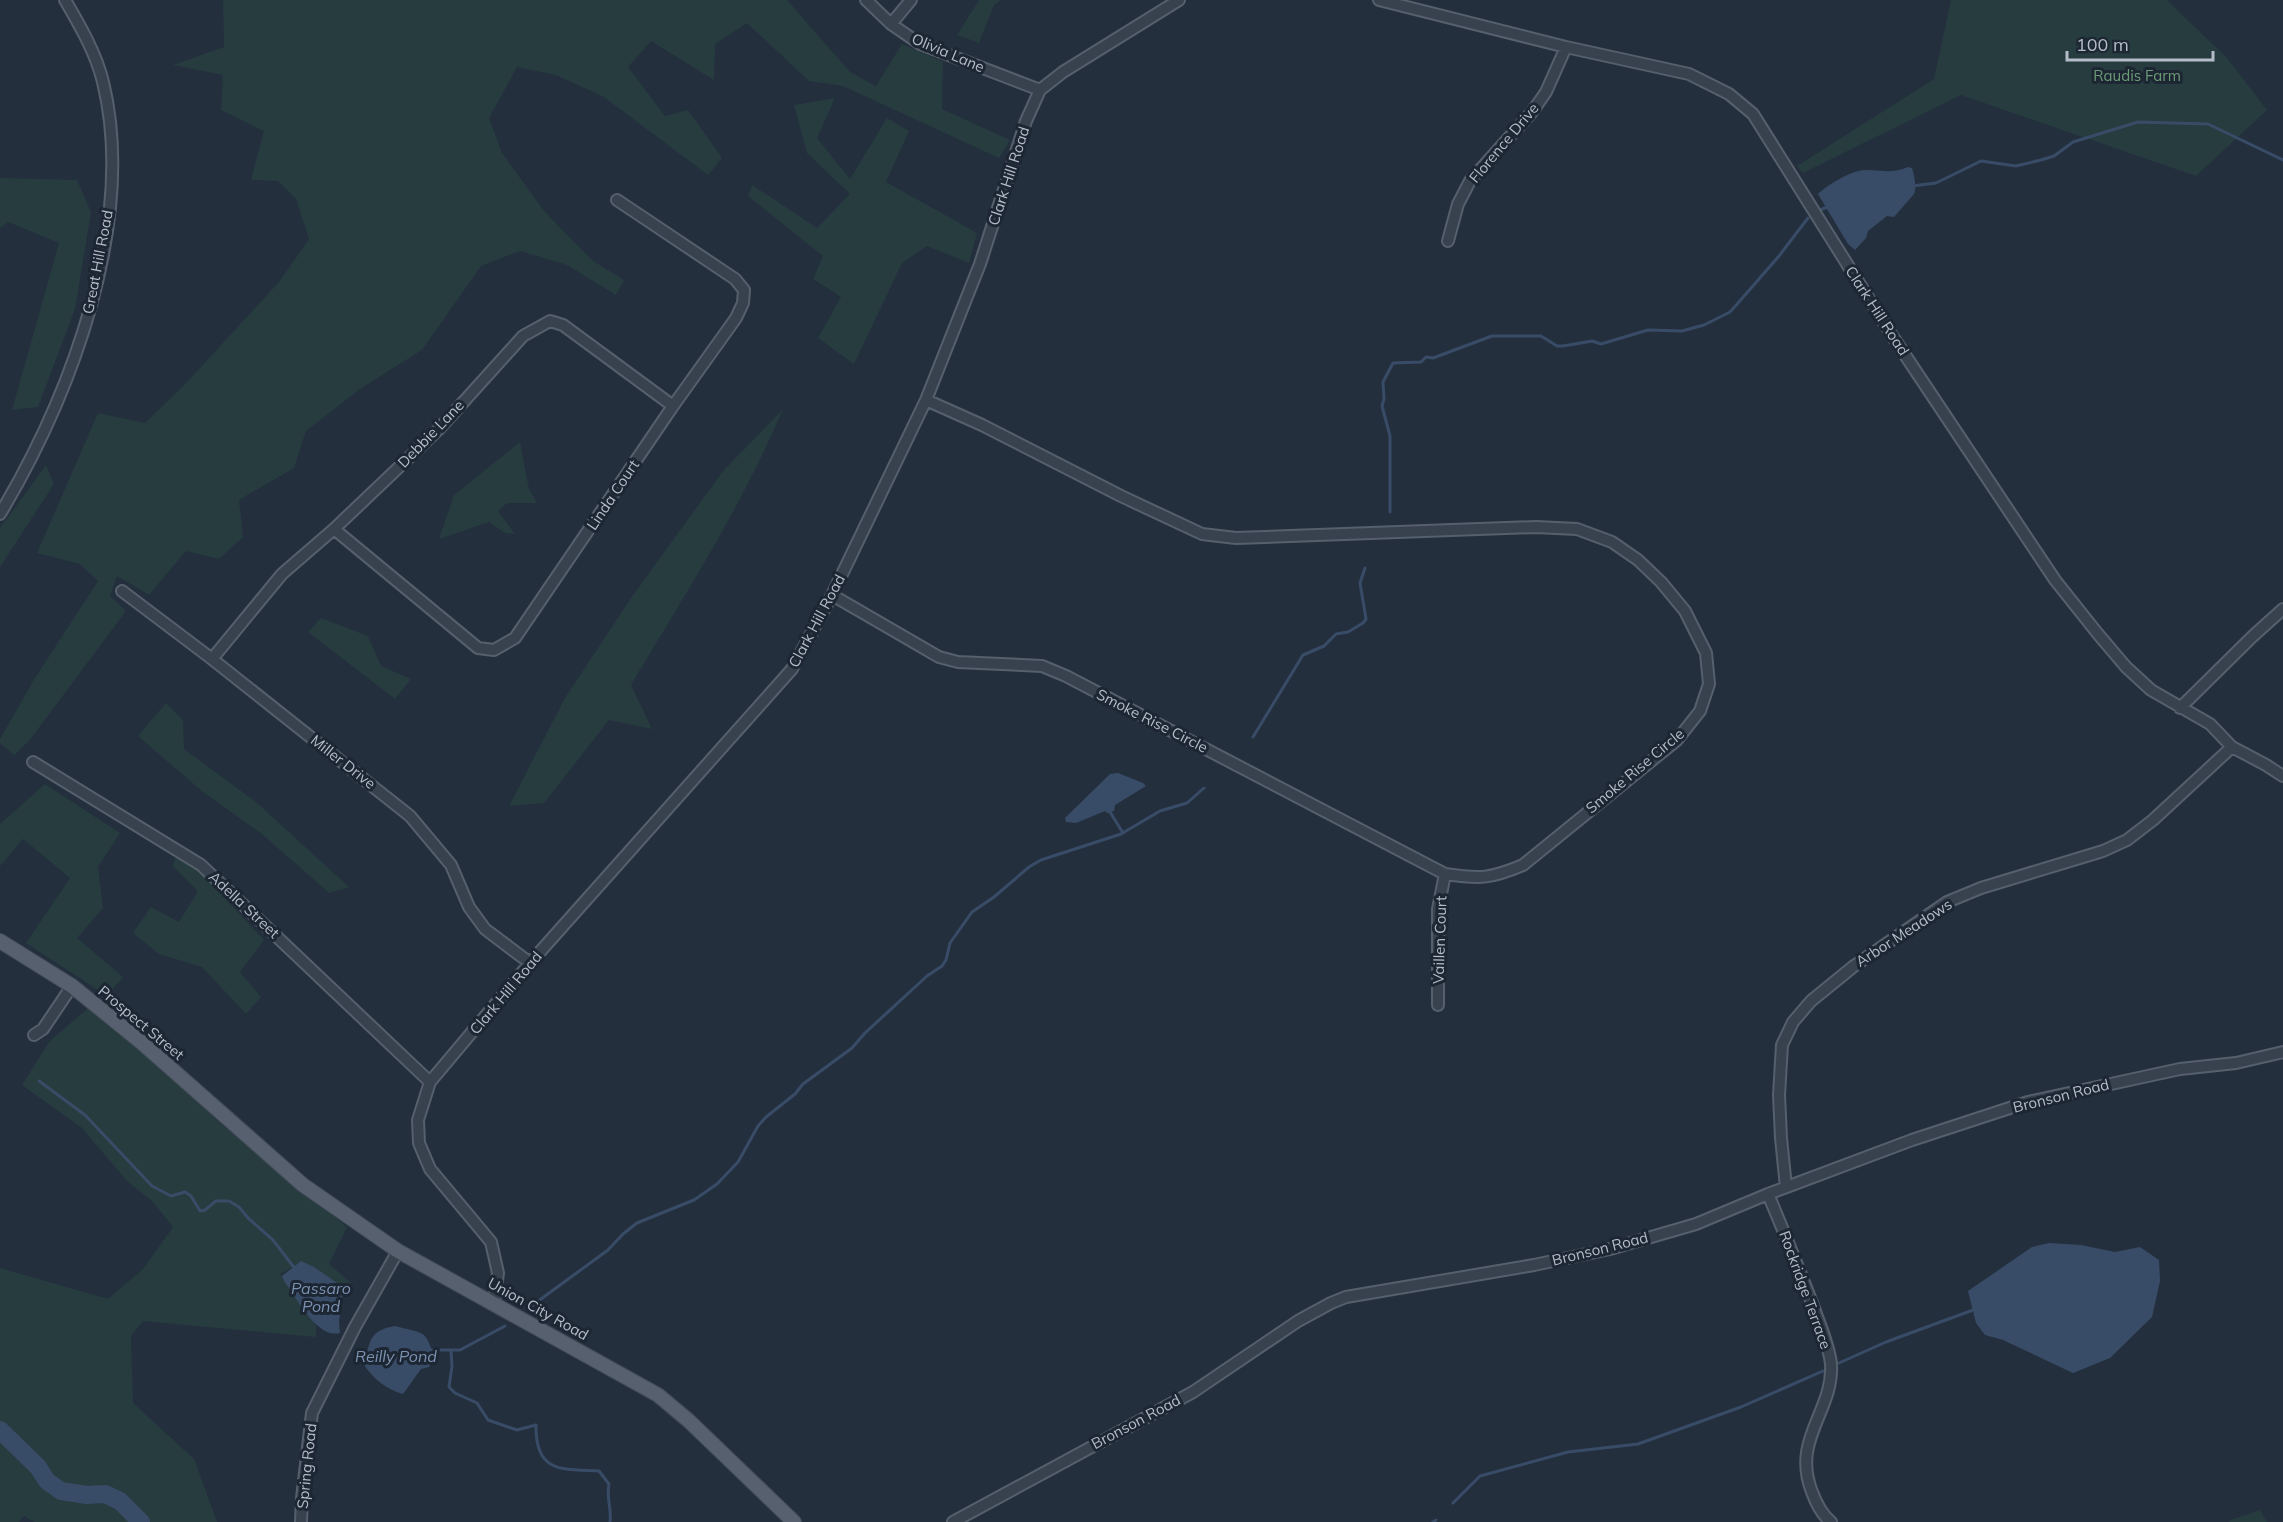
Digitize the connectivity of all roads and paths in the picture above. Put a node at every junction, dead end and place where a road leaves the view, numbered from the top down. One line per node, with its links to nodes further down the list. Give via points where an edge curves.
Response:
1 (65, 0): 13 (street, Great Hill Road, via 97,62 104,90 110,132 107,221 87,318 69,372 33,454)
2 (866, 0): 6 (street, Olivia Lane)
3 (911, 0): 6 (street)
4 (1179, 0): 8 (street, Clark Hill Road)
5 (1379, 0): 7 (street, Clark Hill Road)
6 (891, 24): 8 (street, Olivia Lane, via 920,44)
7 (1566, 47): 10 (street, Florence Drive, via 1532,112 1470,181 1458,204); 19 (street, Clark Hill Road, via 1689,74 1729,94 1753,114 1891,334 2055,580 2126,667 2151,690)
8 (1040, 90): 11 (street, Clark Hill Road, via 980,264)
9 (617, 200): 12 (street, Linda Court, via 735,279 744,290 736,318)
10 (1448, 241)
11 (926, 400): 16 (street, Clark Hill Road); 23 (street, Smoke Rise Circle, via 1203,534 1236,538 1536,527 1577,529 1612,542 1638,560 1685,611 1706,653 1709,684 1700,711 1677,740 1523,865 1479,879)
12 (673, 406): 14 (street, Debbie Lane, via 563,326 550,321 523,336 439,429); 14 (street, Linda Court, via 515,638 494,650 478,648)
13 (0, 514)
14 (334, 529): 18 (street, Debbie Lane, via 282,574)
15 (122, 591): 18 (street, Miller Drive)
16 (832, 595): 23 (street, Smoke Rise Circle, via 939,657 958,662 1042,666 1058,673); 25 (street, Clark Hill Road, via 792,669)
17 (2283, 609): 19 (street)
18 (212, 659): 25 (street, Miller Drive, via 410,816 451,865 485,929)
19 (2180, 708): 20 (street, Clark Hill Road, via 2210,724)
20 (2232, 747): 22 (street, Clark Hill Road); 32 (street, Arbor Meadows, via 2127,840 1947,902 1811,1001 1793,1022 1782,1045 1779,1095)
21 (33, 762): 30 (street, Adella Street, via 201,865)
22 (2283, 776)
23 (1444, 874): 27 (street, Vaillen Court, via 1438,909)
24 (0, 941): 26 (main road, Prospect Street)
25 (530, 963): 30 (street, Clark Hill Road)
26 (72, 986): 28 (street, via 43,1029); 31 (main road, Prospect Street)
27 (1438, 1005)
28 (34, 1035)
29 (2283, 1052): 32 (street, Bronson Road, via 2236,1063 2180,1069 2028,1102)
30 (430, 1082): 35 (street, Clark Hill Road, via 418,1120 419,1143 430,1169 491,1242 498,1273)
31 (252, 1142): 34 (main road, Union City Road, via 303,1185)
32 (1786, 1187): 33 (street, Bronson Road)
33 (1768, 1194): 38 (street, Bronson Road, via 1696,1224 1610,1249 1346,1297 1331,1303 1193,1392); 39 (street, Rockridge Terrace, via 1827,1343 1831,1366 1827,1391 1806,1453 1806,1478 1816,1502)
34 (398, 1251): 35 (main road, Union City Road); 36 (street, Spring Road, via 312,1413)
35 (494, 1303): 37 (main road, Union City Road, via 658,1395)
36 (301, 1522)
37 (794, 1522)
38 (952, 1522)
39 (1831, 1522)

